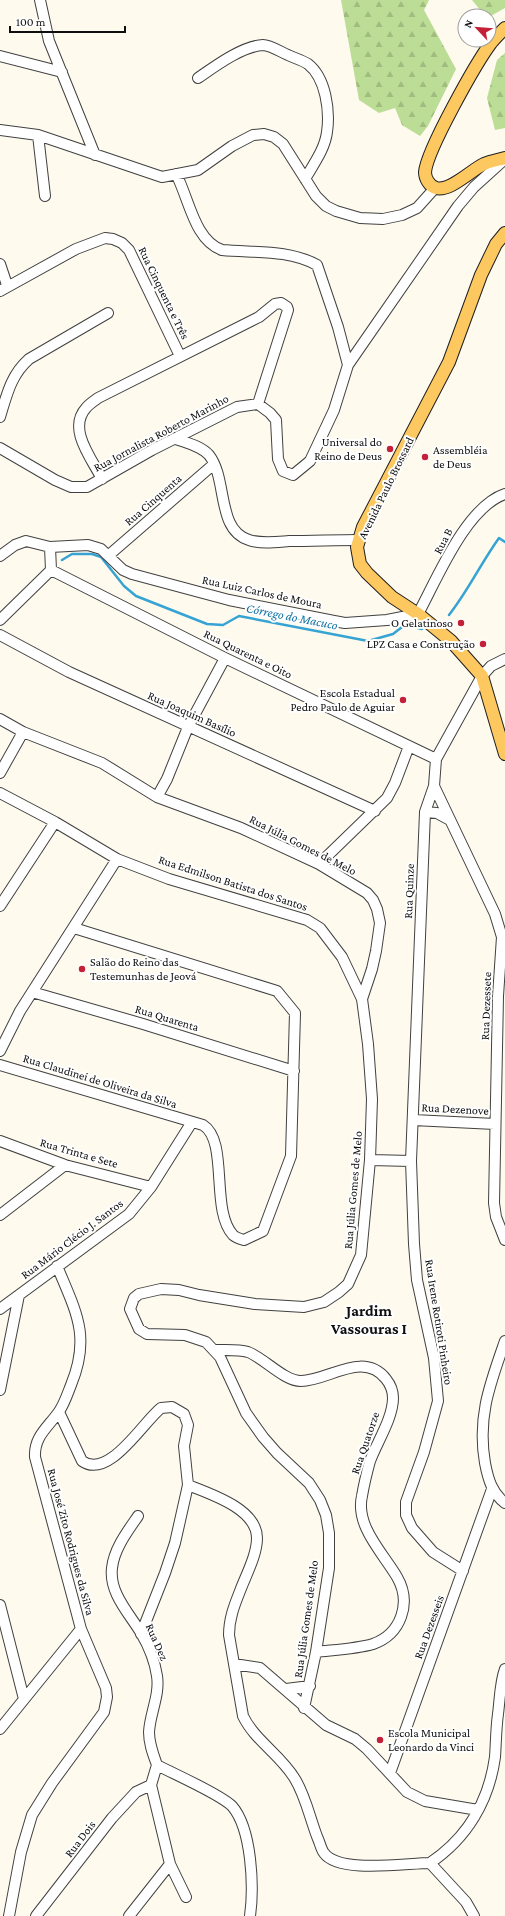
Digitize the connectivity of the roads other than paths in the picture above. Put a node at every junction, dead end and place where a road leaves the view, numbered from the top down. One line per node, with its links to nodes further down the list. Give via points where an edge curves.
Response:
1 (40, 0): 4 (street, via 49,41)
2 (505, 28): 12 (main road, via 487,49 442,128 425,171 427,180)
3 (0, 56): 4 (street)
4 (62, 72): 8 (street)
5 (198, 78): 11 (street, via 232,56 264,45 308,64 322,87 327,106 327,133 320,154)
6 (0, 130): 7 (street)
7 (38, 135): 8 (street); 13 (street)
8 (95, 155): 10 (street, via 162,177)
9 (505, 159): 12 (main road, via 486,163 452,186); 19 (street, via 474,187 458,206)
10 (176, 174): 11 (street, via 198,170 232,146 253,135 264,134 274,137 283,144); 19 (street, via 201,234 214,248 289,254 305,258 317,265)
11 (305, 179): 12 (street, via 326,206 360,218 383,219 402,215 417,208)
12 (435, 188)
13 (45, 196)
14 (505, 233): 27 (main road, Avenida Paulo Brossard, via 496,244 481,275 449,362 363,527)
15 (0, 264): 16 (street)
16 (4, 288): 18 (street, Rua Cinquenta e Três, via 76,250 105,238 113,239 129,250)
17 (108, 313): 21 (street, via 29,359 19,368 9,387)
18 (180, 356): 20 (street, via 259,317 275,304 284,305 288,310); 25 (street, Rua Cinquenta e Três, via 98,398 86,408 78,426 80,436)
19 (348, 365): 20 (street, via 334,410 310,461 293,475 283,470 278,459 276,420)
20 (258, 404): 22 (street, Rua Jornalista Roberto Marinho, via 237,407)
21 (0, 417)
22 (176, 439): 24 (street, via 203,450); 25 (street, Rua Jornalista Roberto Marinho)
23 (0, 448): 25 (street, Rua Jornalista Roberto Marinho, via 71,487 87,487)
24 (214, 464): 27 (street, via 229,524 242,537 266,542); 29 (street, Rua Cinquenta)
25 (102, 479)
26 (505, 494): 32 (street, Rua B, via 479,510 462,532)
27 (359, 540): 32 (main road, Avenida Paulo Brossard, via 357,547 360,564 367,573 392,598)
28 (50, 547): 29 (street, via 88,545); 30 (street, via 26,541 15,545); 31 (street)
29 (110, 555): 32 (street, Rua Luiz Carlos de Moura, via 123,570 132,574 229,600 334,621 345,623 387,620)
30 (0, 556)
31 (51, 570): 33 (street); 35 (street, Rua Quarenta e Oito)
32 (418, 614): 37 (main road, Avenida Paulo Brossard, via 451,642)
33 (0, 620)
34 (0, 635): 39 (street, Rua Joaquim Basílio, via 69,672)
35 (225, 658): 39 (street); 41 (street, Rua Quarenta e Oito)
36 (505, 659): 37 (street, Rua Quinze, via 491,666)
37 (482, 676): 42 (main road, Avenida Paulo Brossard); 43 (street, Rua Quinze)
38 (0, 719): 40 (street, Rua Júlia Gomes de Melo)
39 (188, 727): 47 (street); 48 (street, Rua Joaquim Basílio)
40 (23, 732): 44 (street); 47 (street, Rua Júlia Gomes de Melo, via 102,763)
41 (409, 746): 43 (street, Rua Quarenta e Oito); 48 (street, via 395,783 387,798)
42 (505, 754)
43 (436, 759): 45 (street, Rua Quinze)
44 (0, 773)
45 (434, 786): 49 (street, Rua Quinze); 50 (street, Rua Dezessete)
46 (0, 793): 51 (street, Rua Edmilson Batista dos Santos)
47 (157, 797): 53 (street, Rua Júlia Gomes de Melo, via 241,828)
48 (375, 811): 53 (street)
49 (425, 812): 50 (street, via 437,813); 63 (street, Rua Quinze)
50 (450, 820): 58 (street, Rua Dezessete, via 495,914 502,937)
51 (56, 822): 52 (street, Rua Edmilson Batista dos Santos); 54 (street)
52 (117, 859): 55 (street); 57 (street, Rua Edmilson Batista dos Santos, via 169,879 307,920 320,928 342,957)
53 (319, 864): 57 (street, Rua Júlia Gomes de Melo, via 367,893 377,909 380,923 376,951)
54 (0, 906)
55 (74, 928): 56 (street); 62 (street, Rua Claudinei de Oliveira da Silva, via 277,991 294,1012)
56 (32, 992): 60 (street); 62 (street, Rua Quarenta)
57 (362, 999): 67 (street, Rua Júlia Gomes de Melo, via 372,1099)
58 (502, 1005): 59 (street, Rua Dezessete)
59 (502, 1023): 65 (street, Rua Dezessete)
60 (0, 1052)
61 (0, 1065): 64 (street, Rua Claudinei de Oliveira da Silva)
62 (294, 1071): 64 (street, Rua Claudinei de Oliveira da Silva, via 291,1156 268,1223 257,1235 244,1240 234,1236 226,1223 217,1168 218,1151 208,1128)
63 (413, 1120): 65 (street, Rua Dezenove); 68 (street, Rua Irene Rotiroti Pinheiro)
64 (192, 1122): 70 (street, Rua Mário Clécio J. Santos)
65 (495, 1124): 72 (street, Rua Dezessete, via 494,1204)
66 (0, 1141): 69 (street, Rua Trinta e Sete)
67 (370, 1160): 68 (street); 77 (street, Rua Júlia Gomes de Melo, via 361,1255 348,1284 324,1302 304,1307 288,1307 161,1289 147,1291 134,1298 130,1309 143,1332 185,1335 206,1342)
68 (411, 1161): 84 (street, Rua Irene Rotiroti Pinheiro, via 417,1280 434,1358 438,1401 424,1452 406,1502 406,1515 412,1528 433,1552)
69 (65, 1165): 70 (street, Rua Trinta e Sete); 71 (street)
70 (151, 1187): 73 (street, Rua Mário Clécio J. Santos, via 129,1214)
71 (0, 1215)
72 (505, 1240)
73 (57, 1266): 74 (street, Rua Mário Clécio J. Santos); 79 (street, Rua José Zito Rodrigues da Silva, via 78,1317 82,1344 81,1357)
74 (19, 1295): 75 (street, Rua Mário Clécio J. Santos); 78 (street)
75 (0, 1309)
76 (505, 1341): 81 (street, via 484,1408 482,1426 486,1472)
77 (215, 1350): 88 (street, Rua Júlia Gomes de Melo, via 246,1413 262,1437 309,1483 326,1515 329,1568); 88 (street, Rua Quatorze, via 248,1352 289,1378 299,1381 337,1371 367,1367 376,1370 391,1388 393,1398 370,1461 361,1498 361,1510 371,1536 398,1579 403,1611 397,1627 390,1635 372,1644)
78 (0, 1390)
79 (59, 1412): 80 (street, via 82,1461 99,1465 116,1455 161,1408 172,1407 179,1410 184,1414 188,1425 184,1446); 86 (street, Rua José Zito Rodrigues da Silva, via 40,1435 36,1443 36,1457)
80 (188, 1485): 87 (street, via 175,1543); 89 (street, via 244,1512 256,1530 254,1555 229,1624)
81 (492, 1490): 82 (street); 84 (street, Rua Dezesseis)
82 (505, 1503)
83 (138, 1516): 87 (street, Rua Dez, via 116,1551 112,1583)
84 (463, 1571): 97 (street, Rua Dezesseis)
85 (0, 1605): 93 (street)
86 (81, 1629): 93 (street, Rua José Zito Rodrigues da Silva); 103 (street, via 106,1688 107,1704 32,1815 21,1852)
87 (141, 1634): 96 (street, Rua Dez, via 157,1674 158,1686 149,1733)
88 (316, 1652): 91 (street, Rua Júlia Gomes de Melo)
89 (234, 1664): 92 (street, via 260,1668); 100 (street, via 243,1716 249,1728 279,1758 296,1780 324,1853 347,1865)
90 (505, 1669): 99 (street, via 500,1692 491,1778)
91 (310, 1686): 92 (street); 94 (street, Rua Júlia Gomes de Melo)
92 (286, 1689): 94 (street)
93 (24, 1699): 95 (street, Rua José Zito Rodrigues da Silva)
94 (304, 1708): 97 (street, via 326,1724 355,1739)
95 (0, 1729)
96 (156, 1765): 98 (street); 106 (street, via 217,1796 231,1805 238,1814 248,1843 253,1896)
97 (390, 1773): 99 (street, via 407,1792 425,1801)
98 (151, 1785): 101 (street); 104 (street, Rua Dois, via 136,1792 112,1818)
99 (478, 1810): 100 (street, via 455,1844)
100 (430, 1863): 107 (street, via 466,1902)
101 (170, 1864): 102 (street); 105 (street)
102 (186, 1897)
103 (8, 1916)
104 (36, 1916)
105 (128, 1916)
106 (250, 1916)
107 (474, 1916)

